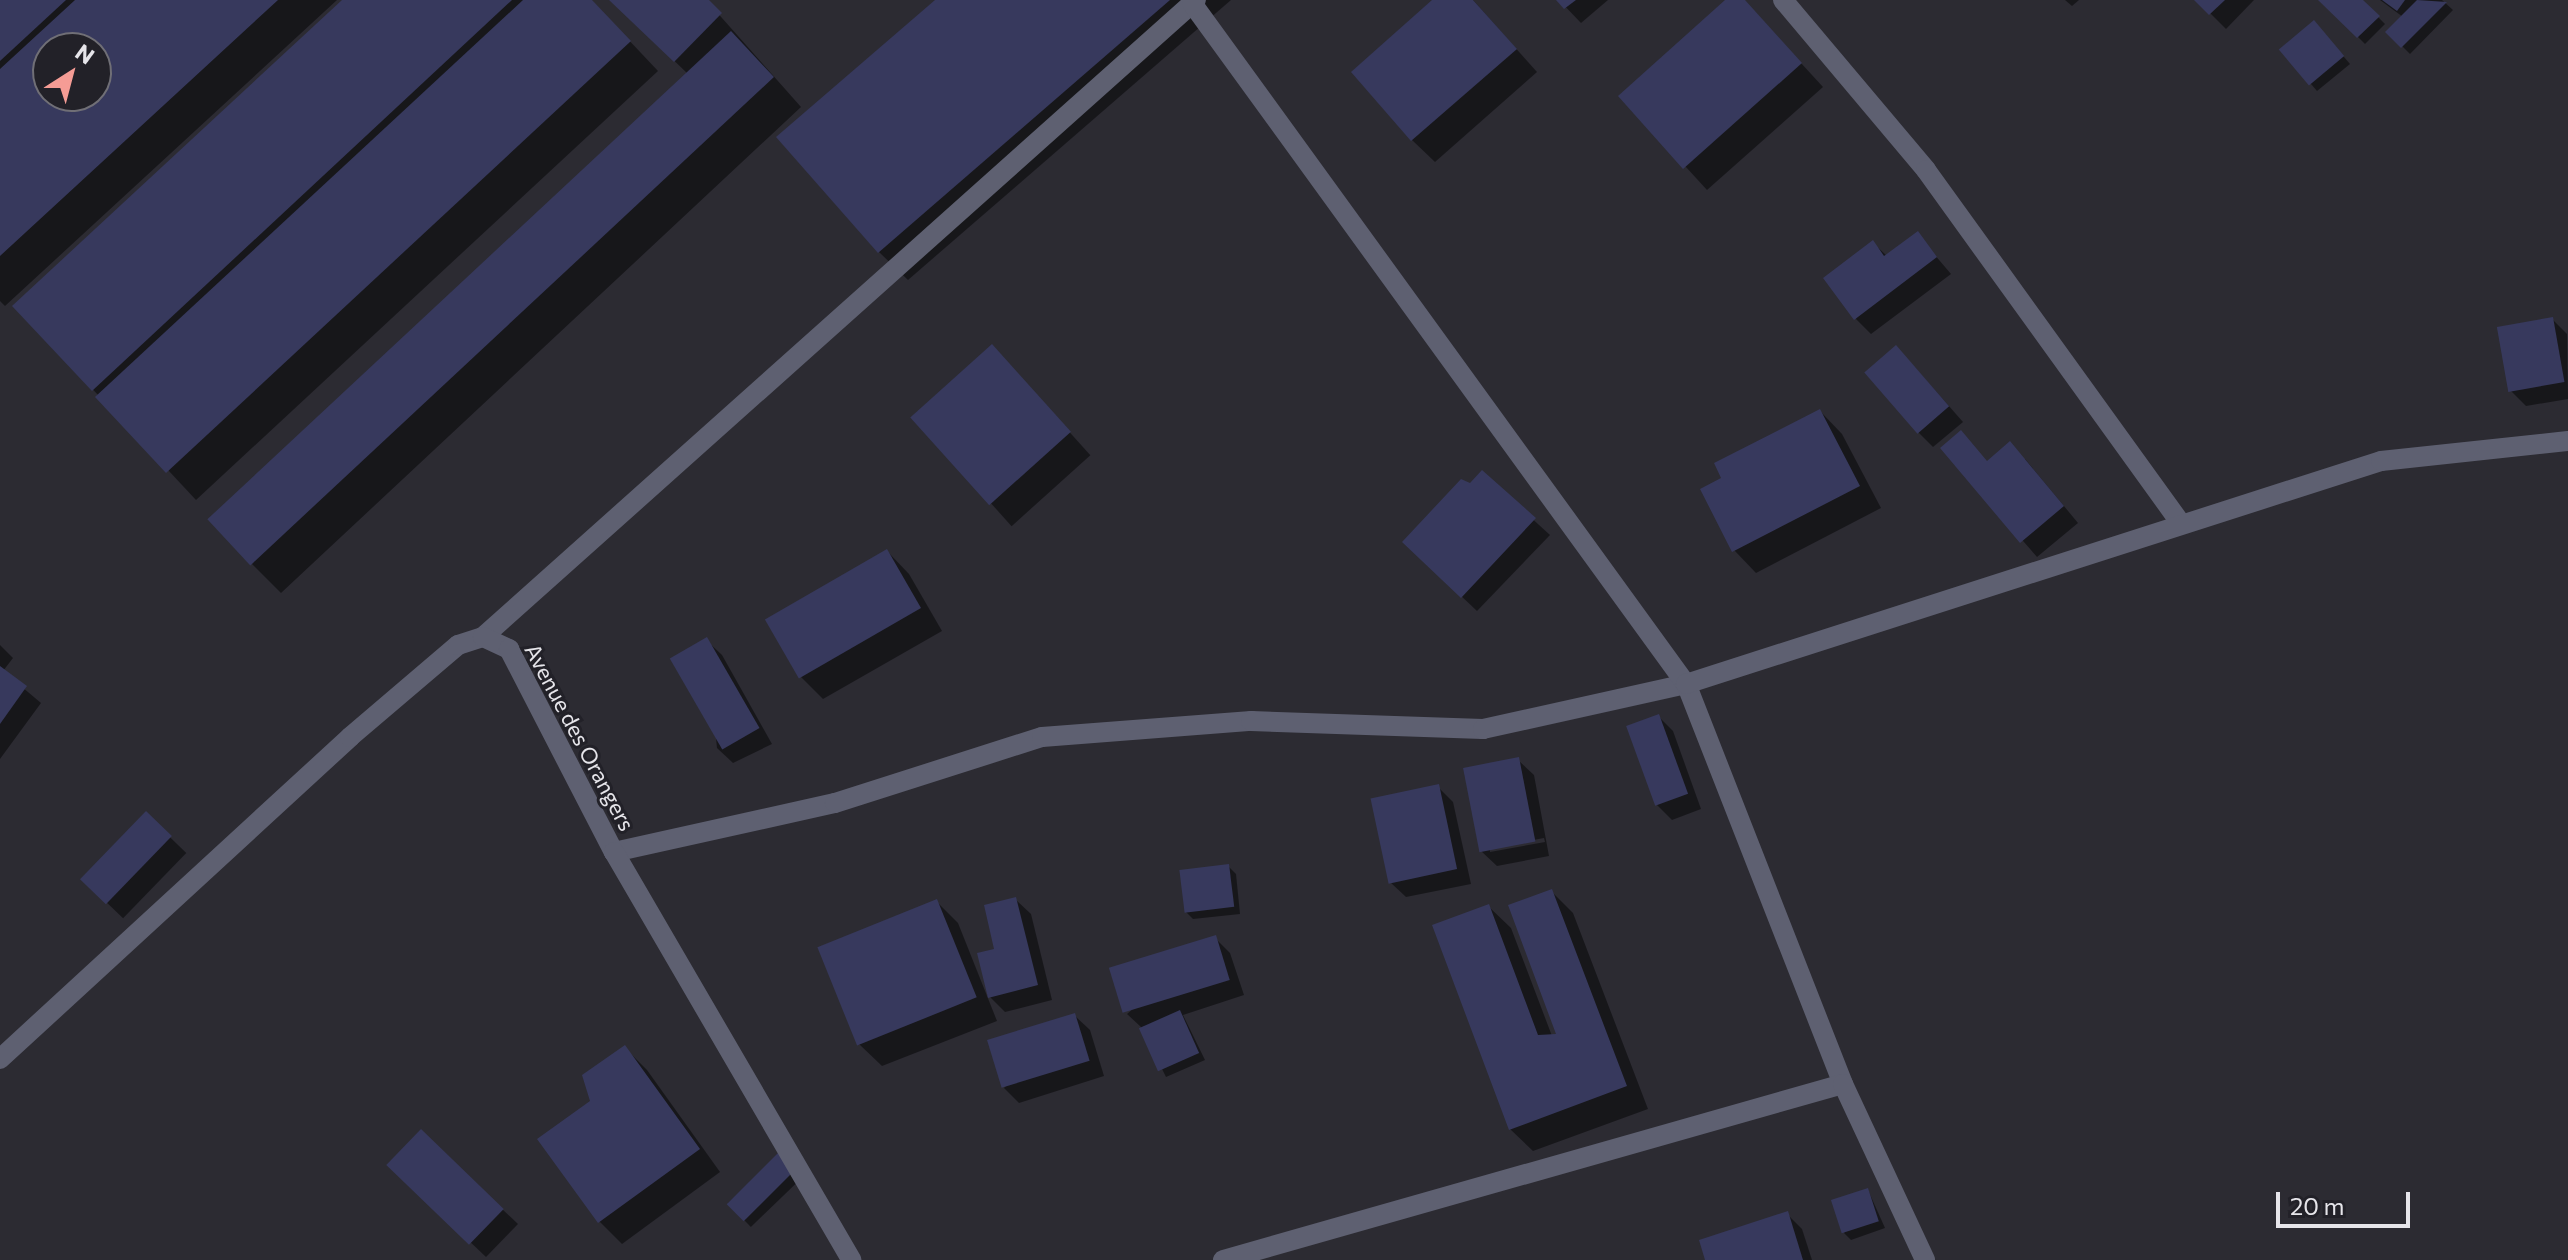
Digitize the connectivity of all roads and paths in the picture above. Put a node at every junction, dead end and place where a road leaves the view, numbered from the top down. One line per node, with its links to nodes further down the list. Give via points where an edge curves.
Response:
1 (1783, 0): 4 (street, via 1926,170)
2 (1194, 2): 5 (street); 6 (street)
3 (2568, 441): 4 (street, via 2381,461)
4 (2181, 523): 6 (street)
5 (483, 637): 7 (street, Avenue des Orangers, via 509,649); 8 (street, via 458,645 350,737)
6 (1686, 684): 7 (street, via 1483,729 1251,721 1042,737 835,803); 9 (street)
7 (614, 852): 10 (street, Avenue des Orangers)
8 (0, 1059)
9 (1843, 1084): 11 (street); 12 (street)
10 (851, 1260)
11 (1223, 1260)
12 (1925, 1260)

